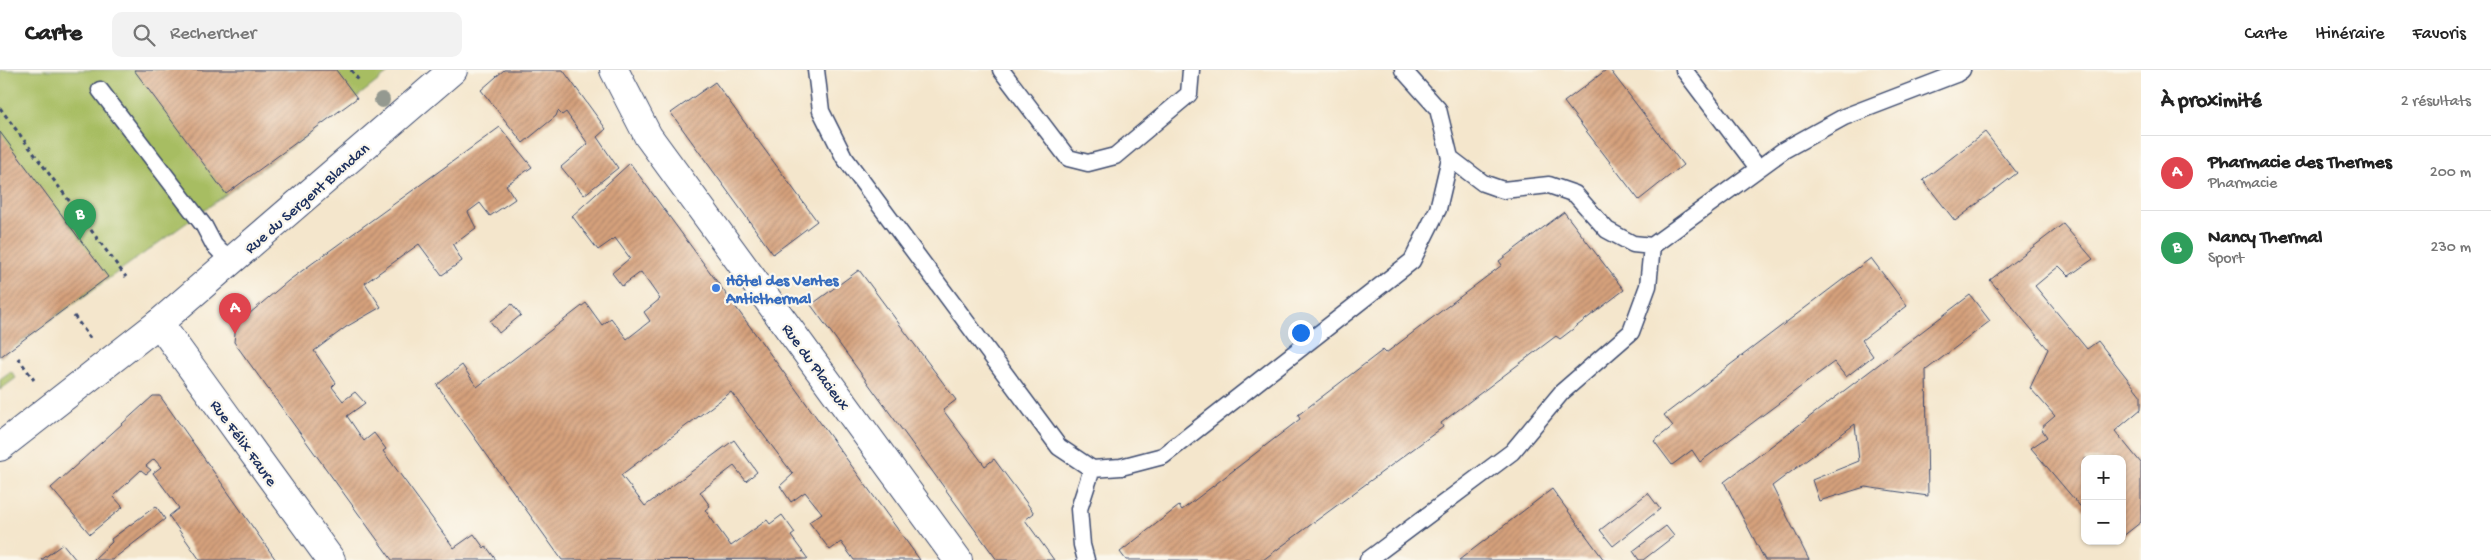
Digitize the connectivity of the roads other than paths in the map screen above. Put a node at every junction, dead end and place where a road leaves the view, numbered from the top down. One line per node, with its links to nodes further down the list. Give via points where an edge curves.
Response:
1 (453, 70): 13 (street, Rue du Sergent Blandan)
2 (614, 70): 18 (street, Rue du Placieux, via 648,136)
3 (816, 70): 16 (lane, via 821,111 844,156 1060,447)
4 (1001, 70): 5 (lane, via 1068,158 1088,163 1115,156 1189,94)
5 (1191, 70)
6 (1403, 70): 10 (lane, via 1438,109)
7 (1684, 70): 11 (lane)
8 (1962, 70): 11 (lane, via 1844,117)
9 (100, 90): 13 (lane, via 204,226 214,245)
10 (1450, 158): 12 (lane, via 1483,183 1503,190 1548,185 1575,194 1607,230 1632,244); 16 (lane, via 1438,209 1412,261 1164,456 1121,467)
11 (1758, 168): 12 (lane)
12 (1652, 246): 20 (lane, via 1648,286 1630,332 1562,392 1512,452)
13 (230, 262): 14 (street, Rue du Sergent Blandan)
14 (159, 323): 15 (street, Rue du Sergent Blandan); 17 (street, Rue Félix Faure)
15 (0, 447)
16 (1092, 469): 19 (lane, via 1079,509)
17 (331, 560)
18 (958, 560)
19 (1086, 560)
20 (1368, 560)

